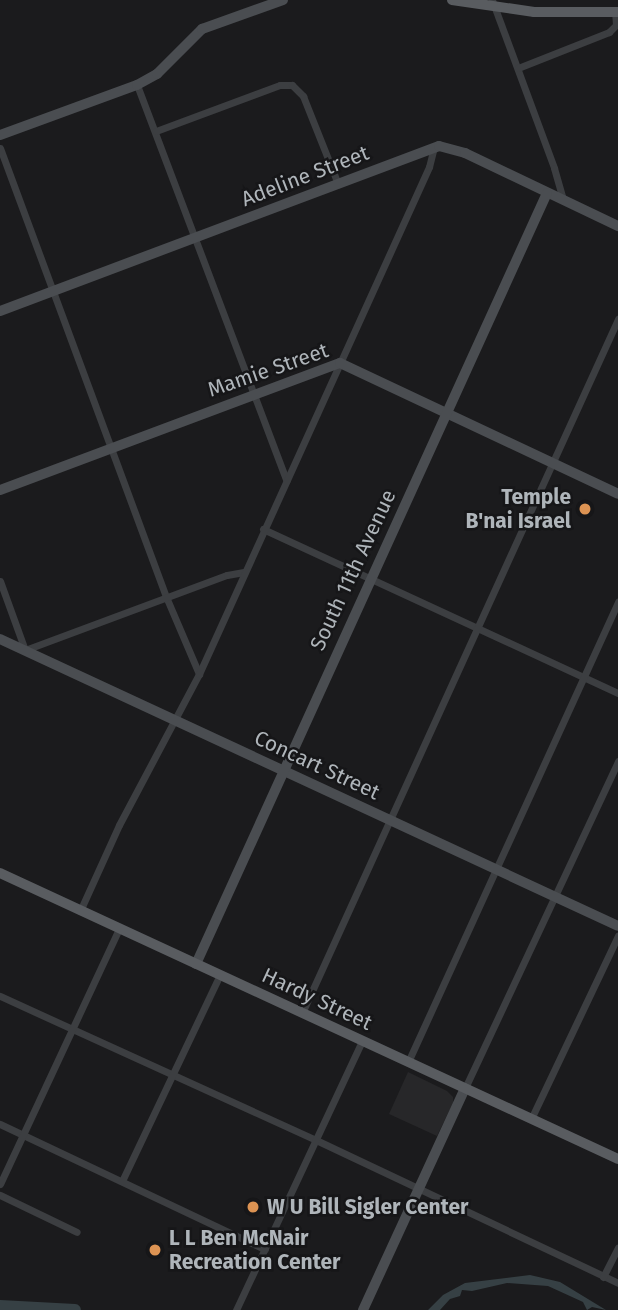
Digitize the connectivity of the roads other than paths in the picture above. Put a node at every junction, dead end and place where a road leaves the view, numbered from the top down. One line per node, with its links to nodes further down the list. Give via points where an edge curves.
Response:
1 (283, 0): 6 (street, via 202,29 157,74)
2 (453, 0): 3 (main road)
3 (493, 4): 4 (main road, via 562,14); 5 (street)
4 (617, 12): 5 (street, via 616,25 609,32)
5 (518, 68): 13 (street)
6 (138, 85): 7 (street); 8 (street)
7 (156, 131): 11 (street, via 280,85 292,85 303,96); 15 (street)
8 (0, 135)
9 (434, 147): 11 (street, Adeline Street); 12 (street, via 456,148); 19 (street)
10 (0, 148): 16 (street)
11 (338, 184): 15 (street, Adeline Street)
12 (547, 193): 13 (street); 21 (street, South 11th Avenue)
13 (563, 200): 14 (street)
14 (618, 226)
15 (195, 238): 16 (street, Adeline Street); 20 (street)
16 (53, 292): 17 (street, Adeline Street); 22 (street)
17 (0, 311)
18 (618, 319): 23 (street)
19 (340, 363): 20 (street, Mamie Street); 21 (street, Mamie Street); 24 (street)
20 (253, 394): 22 (street, Mamie Street); 24 (street)
21 (447, 414): 23 (street, Mamie Street); 29 (street, South 11th Avenue)
22 (111, 448): 25 (street, Mamie Street); 31 (street)
23 (552, 465): 26 (street, Mamie Street); 33 (street)
24 (287, 481): 27 (street)
25 (0, 490)
26 (618, 494)
27 (263, 530): 28 (street); 29 (street)
28 (244, 572): 31 (street); 36 (street)
29 (371, 579): 33 (street); 41 (street, South 11th Avenue)
30 (0, 581): 35 (street)
31 (167, 599): 35 (street); 36 (street)
32 (618, 602): 37 (street)
33 (477, 628): 37 (street); 42 (street)
34 (0, 639): 35 (street, Concart Street)
35 (25, 650): 39 (street, Concart Street)
36 (199, 674): 39 (street)
37 (584, 678): 38 (street); 43 (street)
38 (618, 693)
39 (175, 721): 41 (street, Concart Street); 46 (street, via 119,825)
40 (618, 761): 45 (street)
41 (282, 770): 42 (street, Concart Street); 50 (street, South 11th Avenue)
42 (388, 820): 43 (street, Concart Street); 53 (street)
43 (496, 870): 45 (street, Concart Street); 56 (street)
44 (0, 873): 46 (main road, Hardy Street)
45 (556, 897): 47 (street, Concart Street); 58 (street)
46 (80, 911): 48 (main road, Hardy Street)
47 (618, 926)
48 (119, 929): 50 (main road, Hardy Street); 54 (street)
49 (618, 936): 59 (street)
50 (196, 964): 51 (main road, Hardy Street)
51 (220, 975): 53 (main road, Hardy Street); 57 (street)
52 (0, 996): 54 (street)
53 (302, 1013): 55 (main road, Hardy Street)
54 (73, 1029): 57 (street); 61 (street)
55 (362, 1041): 56 (main road, Hardy Street); 62 (street)
56 (408, 1062): 58 (main road, Hardy Street)
57 (174, 1076): 62 (street); 64 (street)
58 (464, 1088): 59 (main road, Hardy Street); 66 (street)
59 (531, 1119): 63 (main road, Hardy Street)
60 (0, 1124): 61 (street)
61 (22, 1134): 64 (street); 65 (street)
62 (316, 1140): 66 (street); 70 (street)
63 (618, 1159)
64 (122, 1181): 70 (street)
65 (0, 1184)
66 (420, 1190): 71 (street); 74 (street)
67 (0, 1195): 68 (street)
68 (77, 1231)
69 (618, 1248): 71 (street)
70 (265, 1249): 73 (street)
71 (603, 1277): 72 (street)
72 (618, 1283)
73 (236, 1310)
74 (363, 1310)

